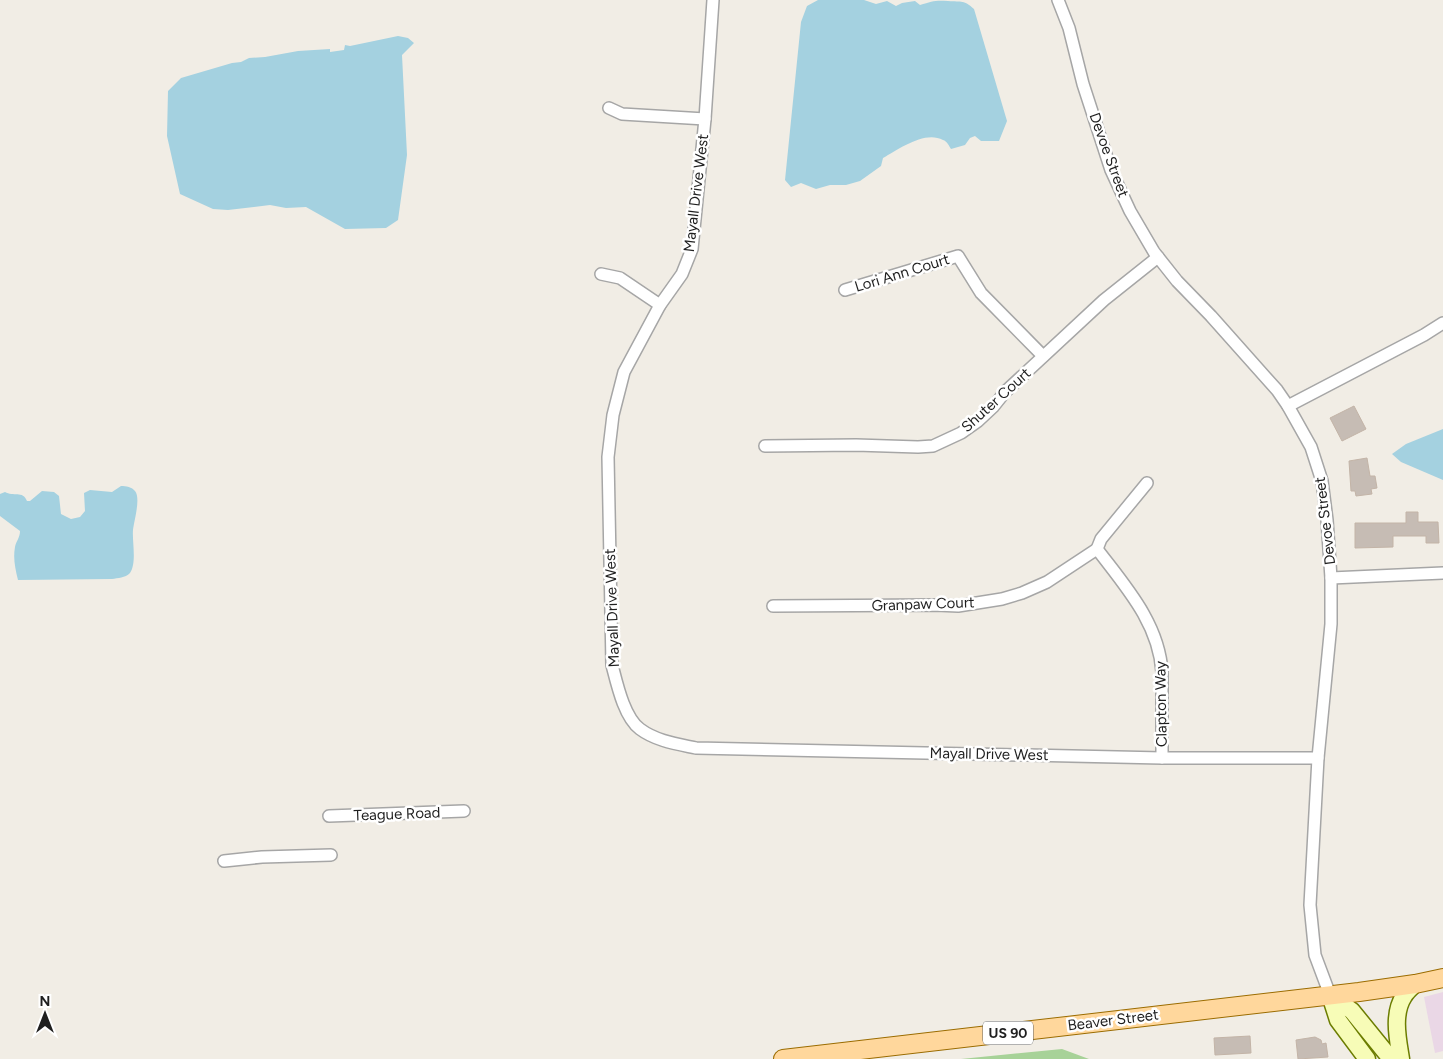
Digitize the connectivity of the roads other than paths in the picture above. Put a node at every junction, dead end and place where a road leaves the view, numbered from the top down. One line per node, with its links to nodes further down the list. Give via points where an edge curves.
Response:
1 (713, 0): 4 (street, Mayall Drive West)
2 (1058, 0): 5 (street, Devoe Street, via 1111,170 1130,211)
3 (609, 108): 4 (street, via 622,114)
4 (705, 119): 8 (street, Mayall Drive West, via 692,249 682,274)
5 (1158, 257): 10 (street, Shuter Court, via 1104,300); 11 (street, Devoe Street)
6 (601, 274): 8 (street, via 620,278)
7 (845, 290): 10 (street, Lori Ann Court, via 958,256 981,293)
8 (660, 305): 18 (street, Mayall Drive West, via 624,372 613,415 608,457 612,666 630,717 640,729 662,740 696,748)
9 (1443, 322): 11 (street)
10 (1043, 356): 12 (street, Shuter Court, via 978,421 933,446)
11 (1288, 406): 16 (street, Devoe Street, via 1311,447 1322,481)
12 (765, 446)
13 (1147, 483): 14 (street, Granpaw Court, via 1101,539)
14 (1097, 549): 17 (street, Granpaw Court, via 1047,582 1002,600 958,606); 18 (street, Clapton Way, via 1134,599 1156,640 1162,661)
15 (1443, 573): 16 (street)
16 (1331, 578): 19 (street, Devoe Street, via 1331,624)
17 (773, 606)
18 (1162, 758): 19 (street, Mayall Drive West)
19 (1318, 758): 26 (street, Devoe Street, via 1310,905 1315,955)
20 (464, 811): 21 (street, Teague Road)
21 (329, 816)
22 (331, 855): 23 (street)
23 (224, 861)
24 (1443, 978): 25 (main road, Beaver Street / US 90)
25 (1415, 984): 26 (main road, Beaver Street / US 90); 30 (main road, via 1403,996 1398,1012 1397,1034)
26 (1330, 995): 27 (main road, Beaver Street / US 90); 28 (main road, Devoe Street, via 1338,1020); 29 (main road, via 1352,1011)
27 (783, 1059)
28 (1367, 1059)
29 (1391, 1059)
30 (1402, 1059)

